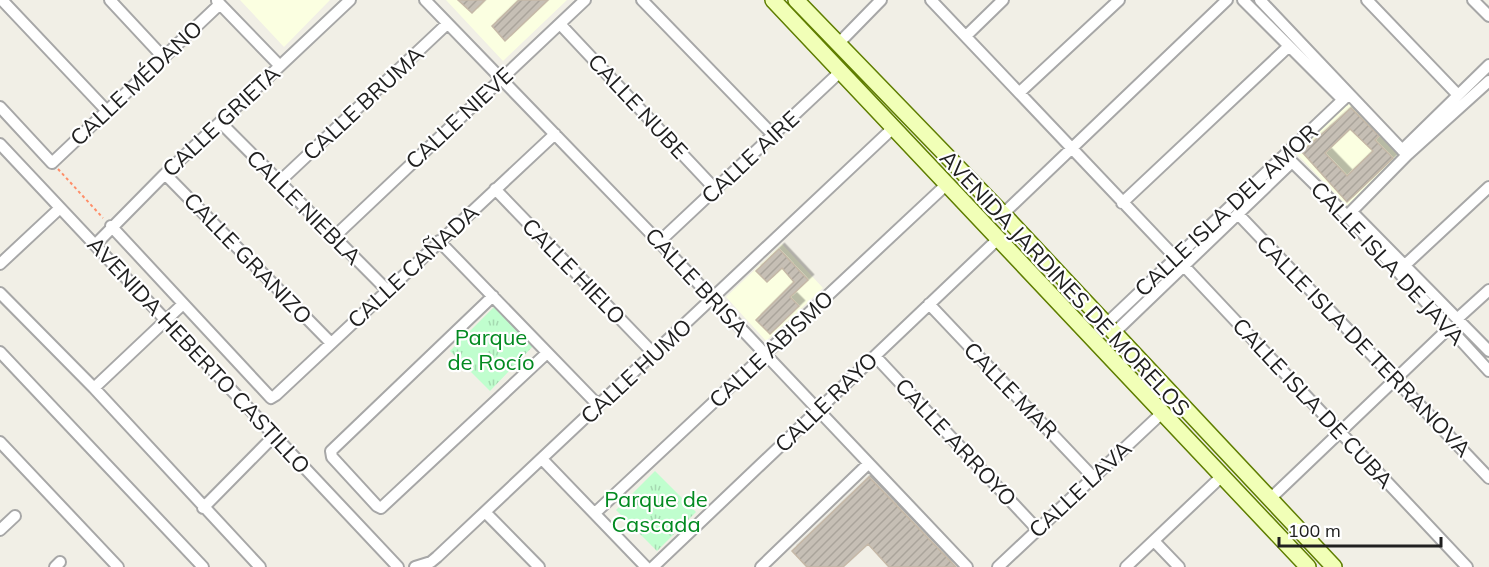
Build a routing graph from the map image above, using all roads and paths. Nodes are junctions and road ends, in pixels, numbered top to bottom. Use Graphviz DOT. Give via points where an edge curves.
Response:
graph roads {
  1 [pos="2,0"];
  2 [pos="110,0"];
  3 [pos="350,0"];
  4 [pos="425,0"];
  5 [pos="585,0"];
  6 [pos="642,0"];
  7 [pos="773,0"];
  8 [pos="796,0"];
  9 [pos="881,0"];
  10 [pos="931,0"];
  11 [pos="1003,0"];
  12 [pos="1119,0"];
  13 [pos="1227,0"];
  14 [pos="1243,0"];
  15 [pos="1260,0"];
  16 [pos="1367,0"];
  17 [pos="1473,0"];
  18 [pos="218,2"];
  19 [pos="1489,16"];
  20 [pos="447,24"];
  21 [pos="560,24"];
  22 [pos="966,36"];
  23 [pos="838,44"];
  24 [pos="1288,47"];
  25 [pos="164,58"];
  26 [pos="279,65"];
  27 [pos="841,72"];
  28 [pos="1488,73"];
  29 [pos="500,79"];
  30 [pos="881,89"];
  31 [pos="1020,92"];
  32 [pos="1458,95"];
  33 [pos="1345,98"];
  34 [pos="868,101"];
  35 [pos="0,107"];
  36 [pos="106,110"];
  37 [pos="221,123"];
  38 [pos="893,128"];
  39 [pos="555,134"];
  40 [pos="773,135"];
  41 [pos="0,144"];
  42 [pos="1071,147"];
  43 [pos="1405,153"];
  44 [pos="1289,159"];
  45 [pos="52,163"];
  46 [pos="165,174"];
  47 [pos="279,182"];
  48 [pos="947,184"];
  49 [pos="1489,187"];
  50 [pos="495,189"];
  51 [pos="715,189"];
  52 [pos="983,193"];
  53 [pos="1122,202"];
  54 [pos="969,207"];
  55 [pos="60,208"];
  56 [pos="1003,214"];
  57 [pos="1238,214"];
  58 [pos="1350,214"];
  59 [pos="111,226"];
  60 [pos="1202,232"];
  61 [pos="334,237"];
  62 [pos="999,238"];
  63 [pos="1211,240"];
  64 [pos="439,241"];
  65 [pos="659,242"];
  66 [pos="95,245"];
  67 [pos="1175,257"];
  68 [pos="0,264"];
  69 [pos="1406,265"];
  70 [pos="1184,266"];
  71 [pos="387,290"];
  72 [pos="1489,290"];
  73 [pos="493,296"];
  74 [pos="1,297"];
  75 [pos="713,299"];
  76 [pos="183,304"];
  77 [pos="929,304"];
  78 [pos="1457,319"];
  79 [pos="165,320"];
  80 [pos="1448,329"];
  81 [pos="1109,330"];
  82 [pos="331,343"];
  83 [pos="1487,349"];
  84 [pos="0,352"];
  85 [pos="547,353"];
  86 [pos="654,354"];
  87 [pos="765,355"];
  88 [pos="875,356"];
  89 [pos="1475,356"];
  90 [pos="1489,371"];
  91 [pos="1395,380"];
  92 [pos="94,388"];
  93 [pos="598,405"];
  94 [pos="818,410"];
  95 [pos="1163,412"];
  96 [pos="1340,432"];
  97 [pos="274,436"];
  98 [pos="0,442"];
  99 [pos="542,459"];
  100 [pos="868,464"];
  101 [pos="1092,476"];
  102 [pos="1222,476"];
  103 [pos="1489,478"];
  104 [pos="1270,499"];
  105 [pos="203,508"];
  106 [pos="485,512"];
  107 [pos="594,513"];
  108 [pos="15,516"];
  109 [pos="1287,517"];
  110 [pos="1037,529"];
  111 [pos="0,530"];
  112 [pos="1274,531"];
  113 [pos="1154,541"];
  114 [pos="433,565"];
  115 [pos="118,567"];
  116 [pos="203,567"];
  117 [pos="260,567"];
  118 [pos="398,567"];
  119 [pos="416,567"];
  120 [pos="539,567"];
  121 [pos="646,567"];
  122 [pos="653,567"];
  123 [pos="761,567"];
  124 [pos="966,567"];
  125 [pos="998,567"];
  126 [pos="1126,567"];
  127 [pos="1179,567"];
  128 [pos="1308,567"];
  129 [pos="1334,567"];
  130 [pos="1467,567"];
  1 -- 36 [label="street"];
  2 -- 25 [label="street"];
  3 -- 26 [label="street, CALLE GRIETA"];
  4 -- 20 [label="street, CALLE BRISA"];
  5 -- 21 [label="street, CALLE NIEVE"];
  6 -- 40 [label="street"];
  7 -- 27 [label="main road, AVENIDA JARDINES DE MORELOS"];
  8 -- 23 [label="main road, AVENIDA JARDINES DE MORELOS"];
  9 -- 23 [label="street"];
  10 -- 22 [label="street"];
  11 -- 22 [label="street"];
  12 -- 31 [label="street"];
  13 -- 42 [label="street"];
  14 -- 24 [label="street"];
  15 -- 33 [label="street"];
  16 -- 32 [label="street"];
  17 -- 19 [label="street"];
  18 -- 25 [label="street, CALLE MÉDANO"];
  18 -- 26 [label="street"];
  20 -- 29 [label="street, CALLE BRISA"];
  20 -- 47 [label="street, CALLE BRUMA"];
  21 -- 29 [label="street, CALLE NIEVE"];
  21 -- 51 [label="street, CALLE NUBE"];
  22 -- 31 [label="street"];
  23 -- 30 [label="main road, AVENIDA JARDINES DE MORELOS"];
  24 -- 33 [label="street"];
  24 -- 53 [label="street"];
  25 -- 36 [label="street, CALLE MÉDANO"];
  26 -- 37 [label="street, CALLE GRIETA"];
  27 -- 34 [label="main road, AVENIDA JARDINES DE MORELOS"];
  27 -- 40 [label="street, CALLE AIRE"];
  28 -- 32 [label="street"];
  28 -- 43 [label="street"];
  29 -- 39 [label="street, CALLE BRISA"];
  29 -- 61 [label="street, CALLE NIEVE"];
  30 -- 34 [label="main road"];
  30 -- 52 [label="main road, AVENIDA JARDINES DE MORELOS"];
  31 -- 42 [label="street"];
  32 -- 43 [label="street"];
  33 -- 43 [label="street"];
  33 -- 44 [label="street, CALLE ISLA DEL AMOR"];
  34 -- 38 [label="main road, AVENIDA JARDINES DE MORELOS"];
  35 -- 45 [label="street"];
  36 -- 45 [label="street, CALLE MÉDANO"];
  37 -- 46 [label="street, CALLE GRIETA"];
  37 -- 47 [label="street, CALLE NIEBLA"];
  38 -- 48 [label="main road, AVENIDA JARDINES DE MORELOS"];
  38 -- 75 [label="street, CALLE HUMO"];
  39 -- 50 [label="street, CALLE CAÑADA"];
  39 -- 65 [label="street, CALLE BRISA"];
  40 -- 51 [label="street, CALLE AIRE"];
  41 -- 55 [label="street, AVENIDA HEBERTO CASTILLO"];
  42 -- 53 [label="street"];
  42 -- 56 [label="street"];
  43 -- 58 [label="street"];
  44 -- 57 [label="street, CALLE ISLA DEL AMOR"];
  44 -- 58 [label="street, CALLE ISLA DE JAVA"];
  44 -- 60 [label="street, CALLE ISLA DEL AMOR" via="1278,159"];
  45 -- 59 [label="path"];
  46 -- 59 [label="street, CALLE GRIETA"];
  46 -- 82 [label="street, CALLE GRANIZO"];
  47 -- 61 [label="street, CALLE NIEBLA"];
  48 -- 54 [label="main road, AVENIDA JARDINES DE MORELOS"];
  48 -- 87 [label="street, CALLE ABISMO"];
  49 -- 69 [label="street"];
  50 -- 64 [label="street, CALLE CAÑADA"];
  50 -- 86 [label="street, CALLE HIELO"];
  51 -- 65 [label="street, CALLE AIRE"];
  52 -- 54 [label="main road"];
  52 -- 56 [label="main road, AVENIDA JARDINES DE MORELOS"];
  53 -- 67 [label="street"];
  54 -- 62 [label="main road, AVENIDA JARDINES DE MORELOS"];
  55 -- 66 [label="street, AVENIDA HEBERTO CASTILLO"];
  55 -- 68 [label="street"];
  56 -- 81 [label="main road, AVENIDA JARDINES DE MORELOS"];
  57 -- 63 [label="street, CALLE ISLA DEL AMOR"];
  57 -- 91 [label="street, CALLE ISLA DE TERRANOVA"];
  58 -- 69 [label="street, CALLE ISLA DE JAVA"];
  58 -- 80 [label="street, CALLE ISLA DE JAVA"];
  59 -- 66 [label="street, CALLE GRIETA"];
  59 -- 76 [label="street"];
  60 -- 63 [label="street"];
  60 -- 67 [label="street, CALLE ISLA DEL AMOR"];
  61 -- 71 [label="street, CALLE NIEBLA"];
  62 -- 77 [label="street, CALLE RAYO"];
  62 -- 95 [label="main road, AVENIDA JARDINES DE MORELOS"];
  63 -- 70 [label="street, CALLE ISLA DEL AMOR"];
  64 -- 71 [label="street, CALLE CAÑADA"];
  64 -- 73 [label="street"];
  65 -- 75 [label="street, CALLE BRISA"];
  66 -- 79 [label="street, AVENIDA HEBERTO CASTILLO"];
  67 -- 81 [label="street, CALLE ISLA DEL AMOR"];
  69 -- 78 [label="street, CALLE ISLA DE JAVA"];
  70 -- 81 [label="street, CALLE ISLA DEL AMOR"];
  70 -- 96 [label="street, CALLE ISLA DE CUBA"];
  71 -- 82 [label="street, CALLE CAÑADA"];
  72 -- 78 [label="street"];
  73 -- 85 [label="street"];
  73 -- 85 [label="street" via="330,451 377,506 381,508"];
  74 -- 92 [label="street"];
  75 -- 86 [label="street, CALLE HUMO"];
  75 -- 87 [label="street, CALLE BRISA"];
  76 -- 79 [label="street"];
  76 -- 82 [label="street, CALLE CAÑADA" via="271,398"];
  77 -- 88 [label="street, CALLE RAYO"];
  77 -- 101 [label="street, CALLE MAR"];
  78 -- 83 [label="street, CALLE ISLA DE JAVA"];
  79 -- 92 [label="street"];
  79 -- 97 [label="street, AVENIDA HEBERTO CASTILLO"];
  80 -- 89 [label="street, CALLE ISLA DE JAVA"];
  80 -- 91 [label="street"];
  81 -- 104 [label="main road, AVENIDA JARDINES DE MORELOS"];
  83 -- 89 [label="street"];
  84 -- 116 [label="street"];
  85 -- 93 [label="street"];
  86 -- 93 [label="street, CALLE HUMO"];
  87 -- 94 [label="street, CALLE BRISA"];
  87 -- 107 [label="street, CALLE ABISMO"];
  88 -- 94 [label="street, CALLE RAYO"];
  88 -- 110 [label="street, CALLE ARROYO"];
  89 -- 90 [label="street, CALLE ISLA DE JAVA"];
  91 -- 96 [label="street"];
  91 -- 103 [label="street, CALLE ISLA DE TERRANOVA"];
  92 -- 105 [label="street"];
  93 -- 99 [label="street, CALLE HUMO"];
  94 -- 100 [label="street, CALLE BRISA"];
  94 -- 122 [label="street, CALLE RAYO"];
  95 -- 101 [label="street, CALLE LAVA"];
  95 -- 102 [label="main road, AVENIDA JARDINES DE MORELOS"];
  96 -- 104 [label="street"];
  96 -- 130 [label="street, CALLE ISLA DE CUBA"];
  97 -- 105 [label="street"];
  97 -- 118 [label="street, AVENIDA HEBERTO CASTILLO"];
  98 -- 115 [label="street"];
  99 -- 106 [label="street, CALLE HUMO"];
  99 -- 107 [label="street"];
  100 -- 123 [label="street"];
  100 -- 124 [label="street, CALLE BRISA"];
  101 -- 110 [label="street, CALLE LAVA"];
  102 -- 112 [label="main road, AVENIDA JARDINES DE MORELOS"];
  102 -- 113 [label="street"];
  104 -- 109 [label="main road, AVENIDA JARDINES DE MORELOS"];
  105 -- 117 [label="street"];
  106 -- 114 [label="street, CALLE HUMO"];
  106 -- 120 [label="street"];
  107 -- 121 [label="street"];
  108 -- 111 [label="street"];
  109 -- 112 [label="main road"];
  109 -- 129 [label="main road, AVENIDA JARDINES DE MORELOS"];
  110 -- 125 [label="street, CALLE LAVA"];
  112 -- 128 [label="main road, AVENIDA JARDINES DE MORELOS"];
  113 -- 126 [label="street"];
  113 -- 127 [label="street"];
  114 -- 119 [label="street"];
}
